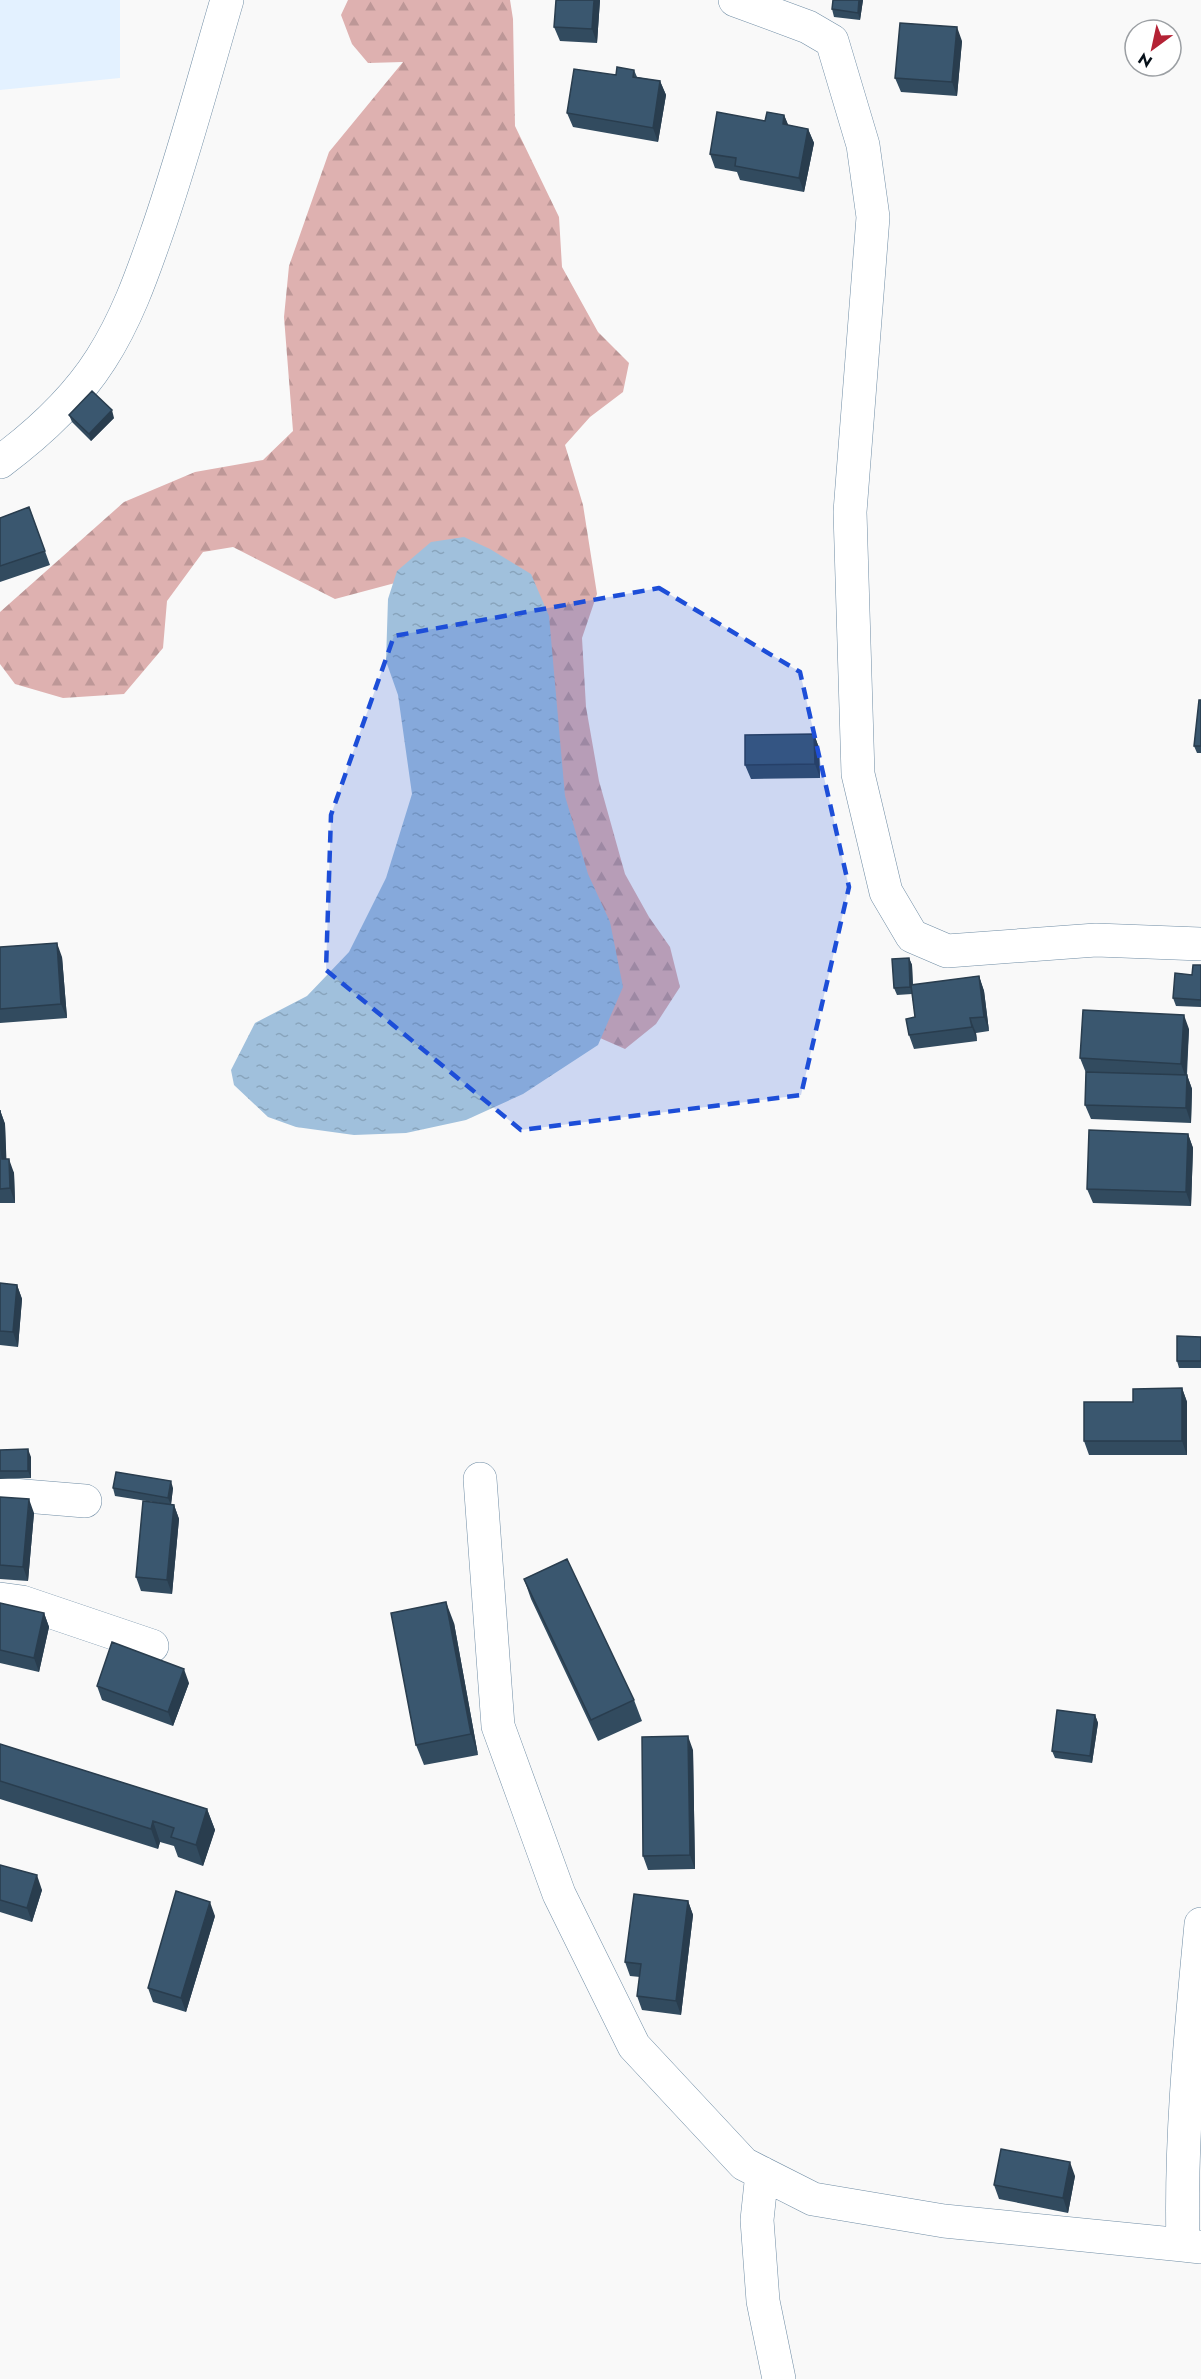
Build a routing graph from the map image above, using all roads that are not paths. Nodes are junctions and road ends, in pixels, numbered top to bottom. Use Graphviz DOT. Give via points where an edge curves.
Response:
graph roads {
  1 [pos="227,0"];
  2 [pos="735,0"];
  3 [pos="0,462"];
  4 [pos="1201,944"];
  5 [pos="480,1479"];
  6 [pos="0,1494"];
  7 [pos="85,1501"];
  8 [pos="0,1599"];
  9 [pos="152,1646"];
  10 [pos="1201,1924"];
  11 [pos="762,2173"];
  12 [pos="1192,2246"];
  13 [pos="779,2379"];
  1 -- 3 [label="street" via="170,194 132,303 100,360 59,412"];
  2 -- 4 [label="street" via="808,27 832,41 863,145 873,217 850,512 857,750 858,774 886,892 912,936 947,951 1096,940"];
  5 -- 11 [label="street" via="498,1726 559,1894 633,2046 744,2164"];
  6 -- 7 [label="street"];
  8 -- 9 [label="street" via="22,1602"];
  10 -- 12 [label="street" via="1186,2087 1182,2205"];
  11 -- 12 [label="street" via="813,2199 944,2221"];
  11 -- 13 [label="street" via="757,2220 763,2301"];
}
